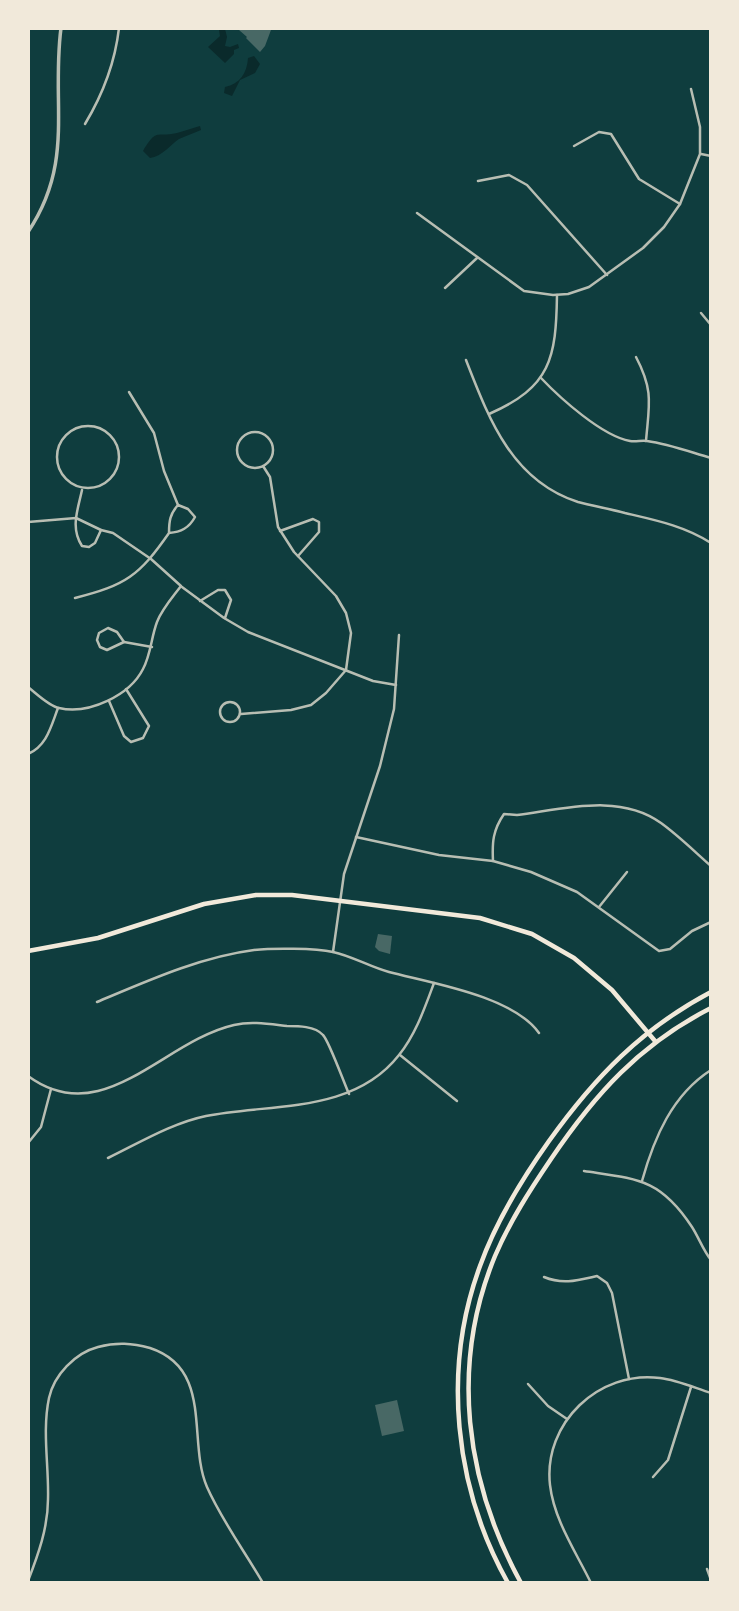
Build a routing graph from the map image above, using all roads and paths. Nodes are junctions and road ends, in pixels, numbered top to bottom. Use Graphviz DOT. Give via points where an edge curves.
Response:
graph roads {
  1 [pos="61,28"];
  2 [pos="119,28"];
  3 [pos="691,89"];
  4 [pos="85,124"];
  5 [pos="574,146"];
  6 [pos="700,154"];
  7 [pos="711,156"];
  8 [pos="478,181"];
  9 [pos="680,204"];
  10 [pos="417,214"];
  11 [pos="28,230"];
  12 [pos="477,258"];
  13 [pos="607,275"];
  14 [pos="444,288"];
  15 [pos="557,295"];
  16 [pos="701,313"];
  17 [pos="711,325"];
  18 [pos="636,357"];
  19 [pos="466,360"];
  20 [pos="541,378"];
  21 [pos="129,392"];
  22 [pos="489,414"];
  23 [pos="646,441"];
  24 [pos="711,457"];
  25 [pos="263,466"];
  26 [pos="83,488"];
  27 [pos="178,505"];
  28 [pos="76,518"];
  29 [pos="28,522"];
  30 [pos="101,530"];
  31 [pos="280,531"];
  32 [pos="169,533"];
  33 [pos="711,542"];
  34 [pos="298,556"];
  35 [pos="151,559"];
  36 [pos="181,586"];
  37 [pos="75,598"];
  38 [pos="200,601"];
  39 [pos="224,618"];
  40 [pos="399,635"];
  41 [pos="124,642"];
  42 [pos="152,646"];
  43 [pos="346,670"];
  44 [pos="396,685"];
  45 [pos="28,687"];
  46 [pos="125,689"];
  47 [pos="109,701"];
  48 [pos="58,708"];
  49 [pos="241,713"];
  50 [pos="28,754"];
  51 [pos="356,836"];
  52 [pos="493,861"];
  53 [pos="711,866"];
  54 [pos="626,873"];
  55 [pos="341,900"];
  56 [pos="599,907"];
  57 [pos="711,922"];
  58 [pos="28,951"];
  59 [pos="333,952"];
  60 [pos="434,983"];
  61 [pos="711,992"];
  62 [pos="97,1003"];
  63 [pos="711,1008"];
  64 [pos="647,1032"];
  65 [pos="538,1033"];
  66 [pos="654,1041"];
  67 [pos="400,1055"];
  68 [pos="711,1070"];
  69 [pos="28,1076"];
  70 [pos="51,1089"];
  71 [pos="349,1094"];
  72 [pos="457,1101"];
  73 [pos="28,1143"];
  74 [pos="108,1158"];
  75 [pos="584,1171"];
  76 [pos="642,1181"];
  77 [pos="711,1260"];
  78 [pos="544,1278"];
  79 [pos="629,1379"];
  80 [pos="528,1384"];
  81 [pos="691,1387"];
  82 [pos="711,1393"];
  83 [pos="567,1419"];
  84 [pos="653,1477"];
  85 [pos="707,1569"];
  86 [pos="711,1580"];
  87 [pos="28,1581"];
  88 [pos="263,1583"];
  89 [pos="508,1583"];
  90 [pos="521,1583"];
  91 [pos="591,1583"];
  1 -- 11 [label="street" via="56,170"];
  2 -- 4 [label="street" via="116,54"];
  3 -- 6 [label="street" via="700,127"];
  5 -- 9 [label="street" via="599,132 611,134 639,179"];
  6 -- 7 [label="street"];
  6 -- 9 [label="street"];
  8 -- 13 [label="street" via="509,176 527,185"];
  9 -- 13 [label="street" via="664,228"];
  10 -- 12 [label="street"];
  12 -- 14 [label="street"];
  12 -- 15 [label="street" via="524,291"];
  13 -- 15 [label="street" via="589,287"];
  15 -- 20 [label="street" via="553,354"];
  16 -- 17 [label="street"];
  18 -- 23 [label="street" via="650,394"];
  19 -- 22 [label="street"];
  20 -- 22 [label="street" via="511,405"];
  20 -- 23 [label="street" via="599,426 629,441"];
  21 -- 27 [label="street" via="154,433"];
  22 -- 33 [label="street" via="506,448 523,468 559,493 684,528"];
  23 -- 24 [label="street"];
  25 -- 25 [label="street" via="271,457 269,439 258,433 247,435 239,443 239,459 247,466"];
  25 -- 31 [label="street" via="270,477"];
  26 -- 26 [label="street" via="111,479 119,460 114,440 88,426 69,432 56,459 64,478"];
  26 -- 28 [label="street"];
  27 -- 32 [label="street" via="169,520"];
  27 -- 32 [label="street" via="195,517 184,529"];
  28 -- 29 [label="street"];
  28 -- 30 [label="street"];
  28 -- 30 [label="street" via="74,528 82,546 95,543"];
  30 -- 35 [label="street"];
  31 -- 34 [label="street"];
  31 -- 34 [label="street" via="302,521 319,522 319,532"];
  32 -- 35 [label="street"];
  34 -- 43 [label="street" via="346,613 351,634"];
  35 -- 36 [label="street"];
  35 -- 37 [label="street" via="108,590"];
  36 -- 38 [label="street"];
  36 -- 42 [label="street" via="156,623"];
  38 -- 39 [label="street"];
  38 -- 39 [label="street" via="225,590 231,600"];
  39 -- 43 [label="street"];
  40 -- 44 [label="street"];
  41 -- 41 [label="street" via="111,628 97,636 100,647 107,650"];
  41 -- 42 [label="street"];
  42 -- 46 [label="street" via="142,671"];
  43 -- 44 [label="street"];
  43 -- 49 [label="street" via="311,705"];
  44 -- 51 [label="street" via="387,737"];
  45 -- 48 [label="street"];
  46 -- 47 [label="street"];
  46 -- 47 [label="street" via="149,726 143,738 131,741 124,736"];
  47 -- 48 [label="street" via="79,709"];
  48 -- 50 [label="street" via="45,742"];
  49 -- 49 [label="street" via="231,701 220,708 228,722"];
  51 -- 52 [label="street" via="439,855"];
  51 -- 55 [label="street"];
  52 -- 53 [label="street" via="495,827 504,814 608,805 635,810 660,822"];
  52 -- 56 [label="street" via="552,881"];
  54 -- 56 [label="street"];
  55 -- 58 [label="main road" via="292,895 233,898 98,938"];
  55 -- 59 [label="street"];
  55 -- 64 [label="main road" via="480,918 531,934 574,958 612,990"];
  56 -- 57 [label="street" via="659,951"];
  59 -- 60 [label="street"];
  59 -- 62 [label="street" via="256,950 225,955"];
  60 -- 65 [label="street" via="512,1010 532,1023"];
  60 -- 67 [label="street"];
  61 -- 64 [label="main road"];
  63 -- 66 [label="main road"];
  64 -- 66 [label="main road"];
  64 -- 89 [label="main road" via="598,1077 542,1152 507,1207 470,1300 459,1362 460,1435 480,1521"];
  66 -- 90 [label="main road" via="590,1104 533,1186 510,1223 479,1307 469,1392 475,1461 491,1520"];
  67 -- 71 [label="street"];
  67 -- 72 [label="street"];
  68 -- 76 [label="street" via="673,1105"];
  69 -- 70 [label="street"];
  70 -- 71 [label="street" via="83,1093 115,1087 196,1040 251,1023 313,1029 323,1035"];
  70 -- 73 [label="street" via="41,1127"];
  71 -- 74 [label="street" via="205,1116"];
  75 -- 76 [label="street"];
  76 -- 77 [label="street" via="665,1193 678,1207"];
  78 -- 79 [label="street" via="568,1282 597,1276 607,1283"];
  79 -- 81 [label="street" via="662,1378"];
  79 -- 83 [label="street" via="597,1390"];
  80 -- 83 [label="street"];
  81 -- 82 [label="street"];
  81 -- 84 [label="street" via="668,1460"];
  83 -- 91 [label="street" via="552,1448 550,1486 559,1519"];
  85 -- 86 [label="street"];
  87 -- 88 [label="street" via="43,1539 48,1502 50,1396 73,1359 115,1342 158,1351 177,1363 191,1389 207,1487"];
}
